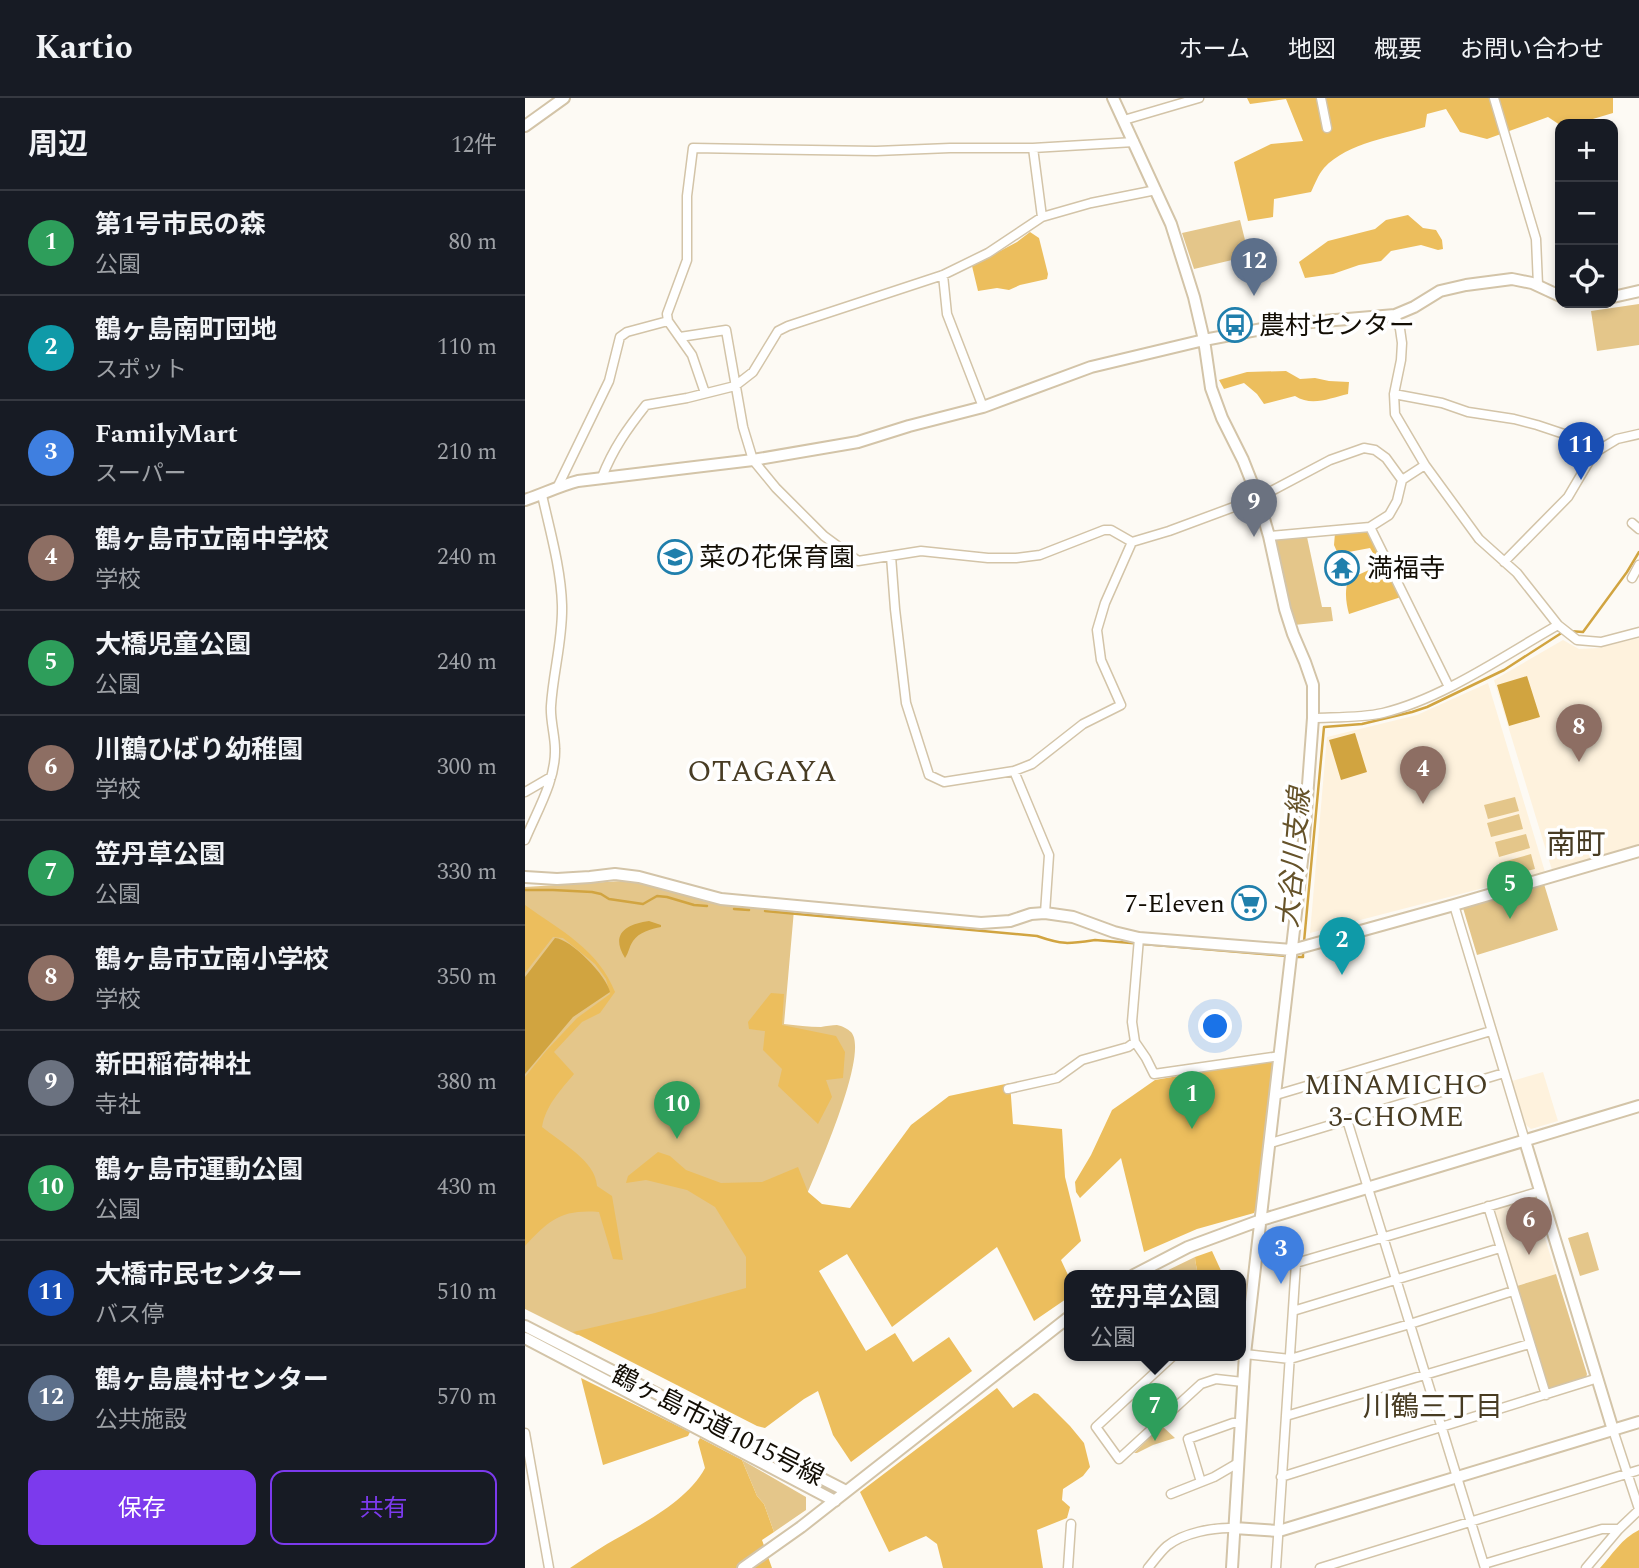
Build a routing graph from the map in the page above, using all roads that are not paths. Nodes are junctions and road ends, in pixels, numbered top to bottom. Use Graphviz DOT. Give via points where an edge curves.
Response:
graph roads {
  1 [pos="564,98"];
  2 [pos="1113,98"];
  3 [pos="1199,98"];
  4 [pos="1321,98"];
  5 [pos="1494,98"];
  6 [pos="1124,120"];
  7 [pos="525,126"];
  8 [pos="1327,128"];
  9 [pos="1134,142"];
  10 [pos="1033,148"];
  11 [pos="1156,190"];
  12 [pos="1042,217"];
  13 [pos="943,275"];
  14 [pos="1538,285"];
  15 [pos="1639,290"];
  16 [pos="1555,294"];
  17 [pos="1618,296"];
  18 [pos="1395,315"];
  19 [pos="668,321"];
  20 [pos="680,337"];
  21 [pos="1204,340"];
  22 [pos="735,386"];
  23 [pos="705,393"];
  24 [pos="1394,394"];
  25 [pos="983,407"];
  26 [pos="1639,434"];
  27 [pos="1594,453"];
  28 [pos="753,460"];
  29 [pos="1425,465"];
  30 [pos="602,477"];
  31 [pos="1402,480"];
  32 [pos="558,486"];
  33 [pos="543,495"];
  34 [pos="1258,498"];
  35 [pos="525,500"];
  36 [pos="1632,523"];
  37 [pos="1370,527"];
  38 [pos="1639,529"];
  39 [pos="1269,536"];
  40 [pos="1132,542"];
  41 [pos="891,555"];
  42 [pos="1504,562"];
  43 [pos="1639,565"];
  44 [pos="1639,576"];
  45 [pos="1558,625"];
  46 [pos="1639,632"];
  47 [pos="1449,687"];
  48 [pos="1313,718"];
  49 [pos="1014,771"];
  50 [pos="551,777"];
  51 [pos="525,792"];
  52 [pos="525,839"];
  53 [pos="1639,851"];
  54 [pos="525,877"];
  55 [pos="1454,905"];
  56 [pos="1045,913"];
  57 [pos="1139,939"];
  58 [pos="1300,948"];
  59 [pos="1491,1031"];
  60 [pos="1135,1042"];
  61 [pos="1280,1056"];
  62 [pos="1504,1073"];
  63 [pos="1008,1089"];
  64 [pos="1276,1095"];
  65 [pos="1639,1106"];
  66 [pos="1347,1120"];
  67 [pos="1525,1141"];
  68 [pos="1271,1143"];
  69 [pos="1369,1187"];
  70 [pos="1541,1191"];
  71 [pos="1489,1206"];
  72 [pos="1261,1220"];
  73 [pos="1384,1238"];
  74 [pos="1500,1248"];
  75 [pos="1144,1270"];
  76 [pos="1397,1280"];
  77 [pos="1513,1291"];
  78 [pos="1293,1311"];
  79 [pos="1064,1321"];
  80 [pos="1410,1324"];
  81 [pos="525,1325"];
  82 [pos="1246,1331"];
  83 [pos="525,1338"];
  84 [pos="1529,1344"];
  85 [pos="1246,1353"];
  86 [pos="1290,1359"];
  87 [pos="1168,1361"];
  88 [pos="1243,1361"];
  89 [pos="1426,1376"];
  90 [pos="1598,1378"];
  91 [pos="1243,1382"];
  92 [pos="1546,1395"];
  93 [pos="1286,1416"];
  94 [pos="1639,1422"];
  95 [pos="1240,1423"];
  96 [pos="1443,1427"];
  97 [pos="1613,1430"];
  98 [pos="525,1433"];
  99 [pos="1238,1463"];
  100 [pos="1639,1470"];
  101 [pos="1626,1474"];
  102 [pos="1281,1477"];
  103 [pos="1457,1478"];
  104 [pos="1201,1482"];
  105 [pos="846,1491"];
  106 [pos="1171,1494"];
  107 [pos="835,1501"];
  108 [pos="1639,1509"];
  109 [pos="1470,1522"];
  110 [pos="1071,1524"];
  111 [pos="1234,1528"];
  112 [pos="1619,1529"];
  113 [pos="1279,1531"];
  114 [pos="1485,1566"];
  115 [pos="549,1568"];
  116 [pos="743,1568"];
  117 [pos="1068,1568"];
  118 [pos="1148,1568"];
  119 [pos="1232,1568"];
  120 [pos="1276,1568"];
  121 [pos="1320,1568"];
  122 [pos="1586,1568"];
  1 -- 7 [label="street"];
  2 -- 6 [label="street"];
  3 -- 6 [label="street"];
  4 -- 8 [label="street"];
  5 -- 14 [label="street" via="1536,239"];
  6 -- 9 [label="street"];
  9 -- 10 [label="street"];
  9 -- 11 [label="street"];
  10 -- 12 [label="street"];
  10 -- 19 [label="street" via="693,148 687,260"];
  11 -- 12 [label="street"];
  11 -- 21 [label="street" via="1184,264"];
  12 -- 13 [label="street" via="988,253"];
  13 -- 22 [label="street" via="778,331 753,372"];
  13 -- 25 [label="street" via="947,314"];
  14 -- 16 [label="street"];
  14 -- 18 [label="street" via="1512,279 1466,285 1440,291"];
  15 -- 17 [label="street"];
  18 -- 21 [label="street" via="1288,324"];
  18 -- 24 [label="street" via="1402,343"];
  19 -- 20 [label="street"];
  19 -- 32 [label="street" via="620,337 609,381"];
  20 -- 22 [label="street" via="726,330"];
  20 -- 23 [label="street" via="692,355"];
  21 -- 25 [label="street" via="1091,367"];
  21 -- 34 [label="street" via="1211,388"];
  22 -- 23 [label="street"];
  22 -- 28 [label="street"];
  23 -- 30 [label="street" via="646,405 611,454"];
  24 -- 27 [label="street" via="1537,425 1564,434"];
  24 -- 29 [label="street" via="1395,414"];
  25 -- 28 [label="street" via="858,442"];
  26 -- 27 [label="street" via="1617,439"];
  27 -- 42 [label="street" via="1567,497"];
  28 -- 30 [label="street"];
  28 -- 41 [label="street" via="824,536 858,561"];
  29 -- 31 [label="street"];
  29 -- 42 [label="street" via="1479,539"];
  30 -- 32 [label="street"];
  31 -- 34 [label="street" via="1386,458 1364,447"];
  31 -- 37 [label="street" via="1389,515"];
  32 -- 33 [label="street"];
  33 -- 35 [label="street"];
  33 -- 50 [label="street" via="562,606 550,711 555,750"];
  34 -- 39 [label="street"];
  34 -- 40 [label="street"];
  36 -- 38 [label="street"];
  37 -- 39 [label="street"];
  37 -- 47 [label="street"];
  39 -- 48 [label="street" via="1285,609 1313,685"];
  40 -- 41 [label="street" via="1104,530 1040,555 1016,558 921,551"];
  40 -- 49 [label="street" via="1097,630 1101,660 1121,705 1083,724 1032,764"];
  41 -- 49 [label="street" via="906,703 929,775 944,782"];
  42 -- 45 [label="street"];
  43 -- 44 [label="street" via="1632,578"];
  45 -- 46 [label="street" via="1577,640 1601,642"];
  45 -- 47 [label="street"];
  47 -- 48 [label="street" via="1385,712"];
  48 -- 58 [label="street"];
  49 -- 56 [label="street" via="1049,855"];
  50 -- 51 [label="street"];
  50 -- 52 [label="street"];
  53 -- 55 [label="street"];
  54 -- 56 [label="street" via="615,874 721,899 981,923"];
  55 -- 58 [label="street"];
  55 -- 59 [label="street"];
  56 -- 57 [label="street" via="1073,916"];
  57 -- 58 [label="street"];
  57 -- 60 [label="street" via="1132,1022"];
  58 -- 61 [label="street"];
  59 -- 62 [label="street"];
  59 -- 64 [label="street"];
  60 -- 61 [label="street" via="1154,1074"];
  60 -- 63 [label="street" via="1082,1060 1057,1078"];
  61 -- 64 [label="street"];
  62 -- 66 [label="street"];
  62 -- 67 [label="street"];
  64 -- 68 [label="street"];
  65 -- 67 [label="street"];
  66 -- 68 [label="street"];
  66 -- 69 [label="street"];
  67 -- 69 [label="street"];
  67 -- 70 [label="street"];
  68 -- 72 [label="street"];
  69 -- 72 [label="street"];
  69 -- 73 [label="street"];
  70 -- 71 [label="street"];
  70 -- 90 [label="street"];
  71 -- 73 [label="street"];
  71 -- 74 [label="street"];
  72 -- 75 [label="street" via="1188,1247"];
  72 -- 82 [label="street"];
  73 -- 76 [label="street"];
  73 -- 78 [label="street" via="1296,1263"];
  74 -- 76 [label="street"];
  74 -- 77 [label="street"];
  76 -- 78 [label="street"];
  76 -- 80 [label="street"];
  77 -- 80 [label="street"];
  77 -- 84 [label="street"];
  78 -- 86 [label="street"];
  79 -- 105 [label="street, 鶴ヶ島市道1015号線"];
  80 -- 86 [label="street"];
  80 -- 89 [label="street"];
  81 -- 105 [label="street, 鶴ヶ島市道1015号線"];
  83 -- 107 [label="street, 鶴ヶ島市道1015号線"];
  84 -- 89 [label="street"];
  84 -- 92 [label="street"];
  85 -- 86 [label="street"];
  86 -- 93 [label="street"];
  87 -- 91 [label="street" via="1096,1427 1119,1459 1201,1384 1216,1379"];
  88 -- 91 [label="street"];
  89 -- 93 [label="street"];
  89 -- 96 [label="street"];
  90 -- 92 [label="street"];
  90 -- 97 [label="street"];
  91 -- 95 [label="street"];
  92 -- 96 [label="street"];
  93 -- 102 [label="street"];
  94 -- 97 [label="street"];
  95 -- 99 [label="street"];
  95 -- 104 [label="street" via="1188,1438"];
  96 -- 102 [label="street"];
  96 -- 103 [label="street"];
  97 -- 101 [label="street"];
  97 -- 103 [label="street"];
  98 -- 115 [label="street"];
  99 -- 104 [label="street"];
  99 -- 111 [label="street"];
  100 -- 101 [label="street"];
  101 -- 108 [label="street"];
  101 -- 109 [label="street"];
  102 -- 113 [label="street"];
  103 -- 109 [label="street"];
  103 -- 113 [label="street"];
  104 -- 106 [label="street"];
  105 -- 107 [label="street"];
  107 -- 116 [label="street"];
  108 -- 112 [label="street"];
  109 -- 114 [label="street"];
  109 -- 121 [label="street"];
  110 -- 117 [label="street"];
  111 -- 113 [label="street"];
  111 -- 118 [label="street" via="1207,1530 1174,1541"];
  111 -- 119 [label="street"];
  112 -- 114 [label="street" via="1602,1529"];
  112 -- 122 [label="street"];
  113 -- 120 [label="street"];
}
